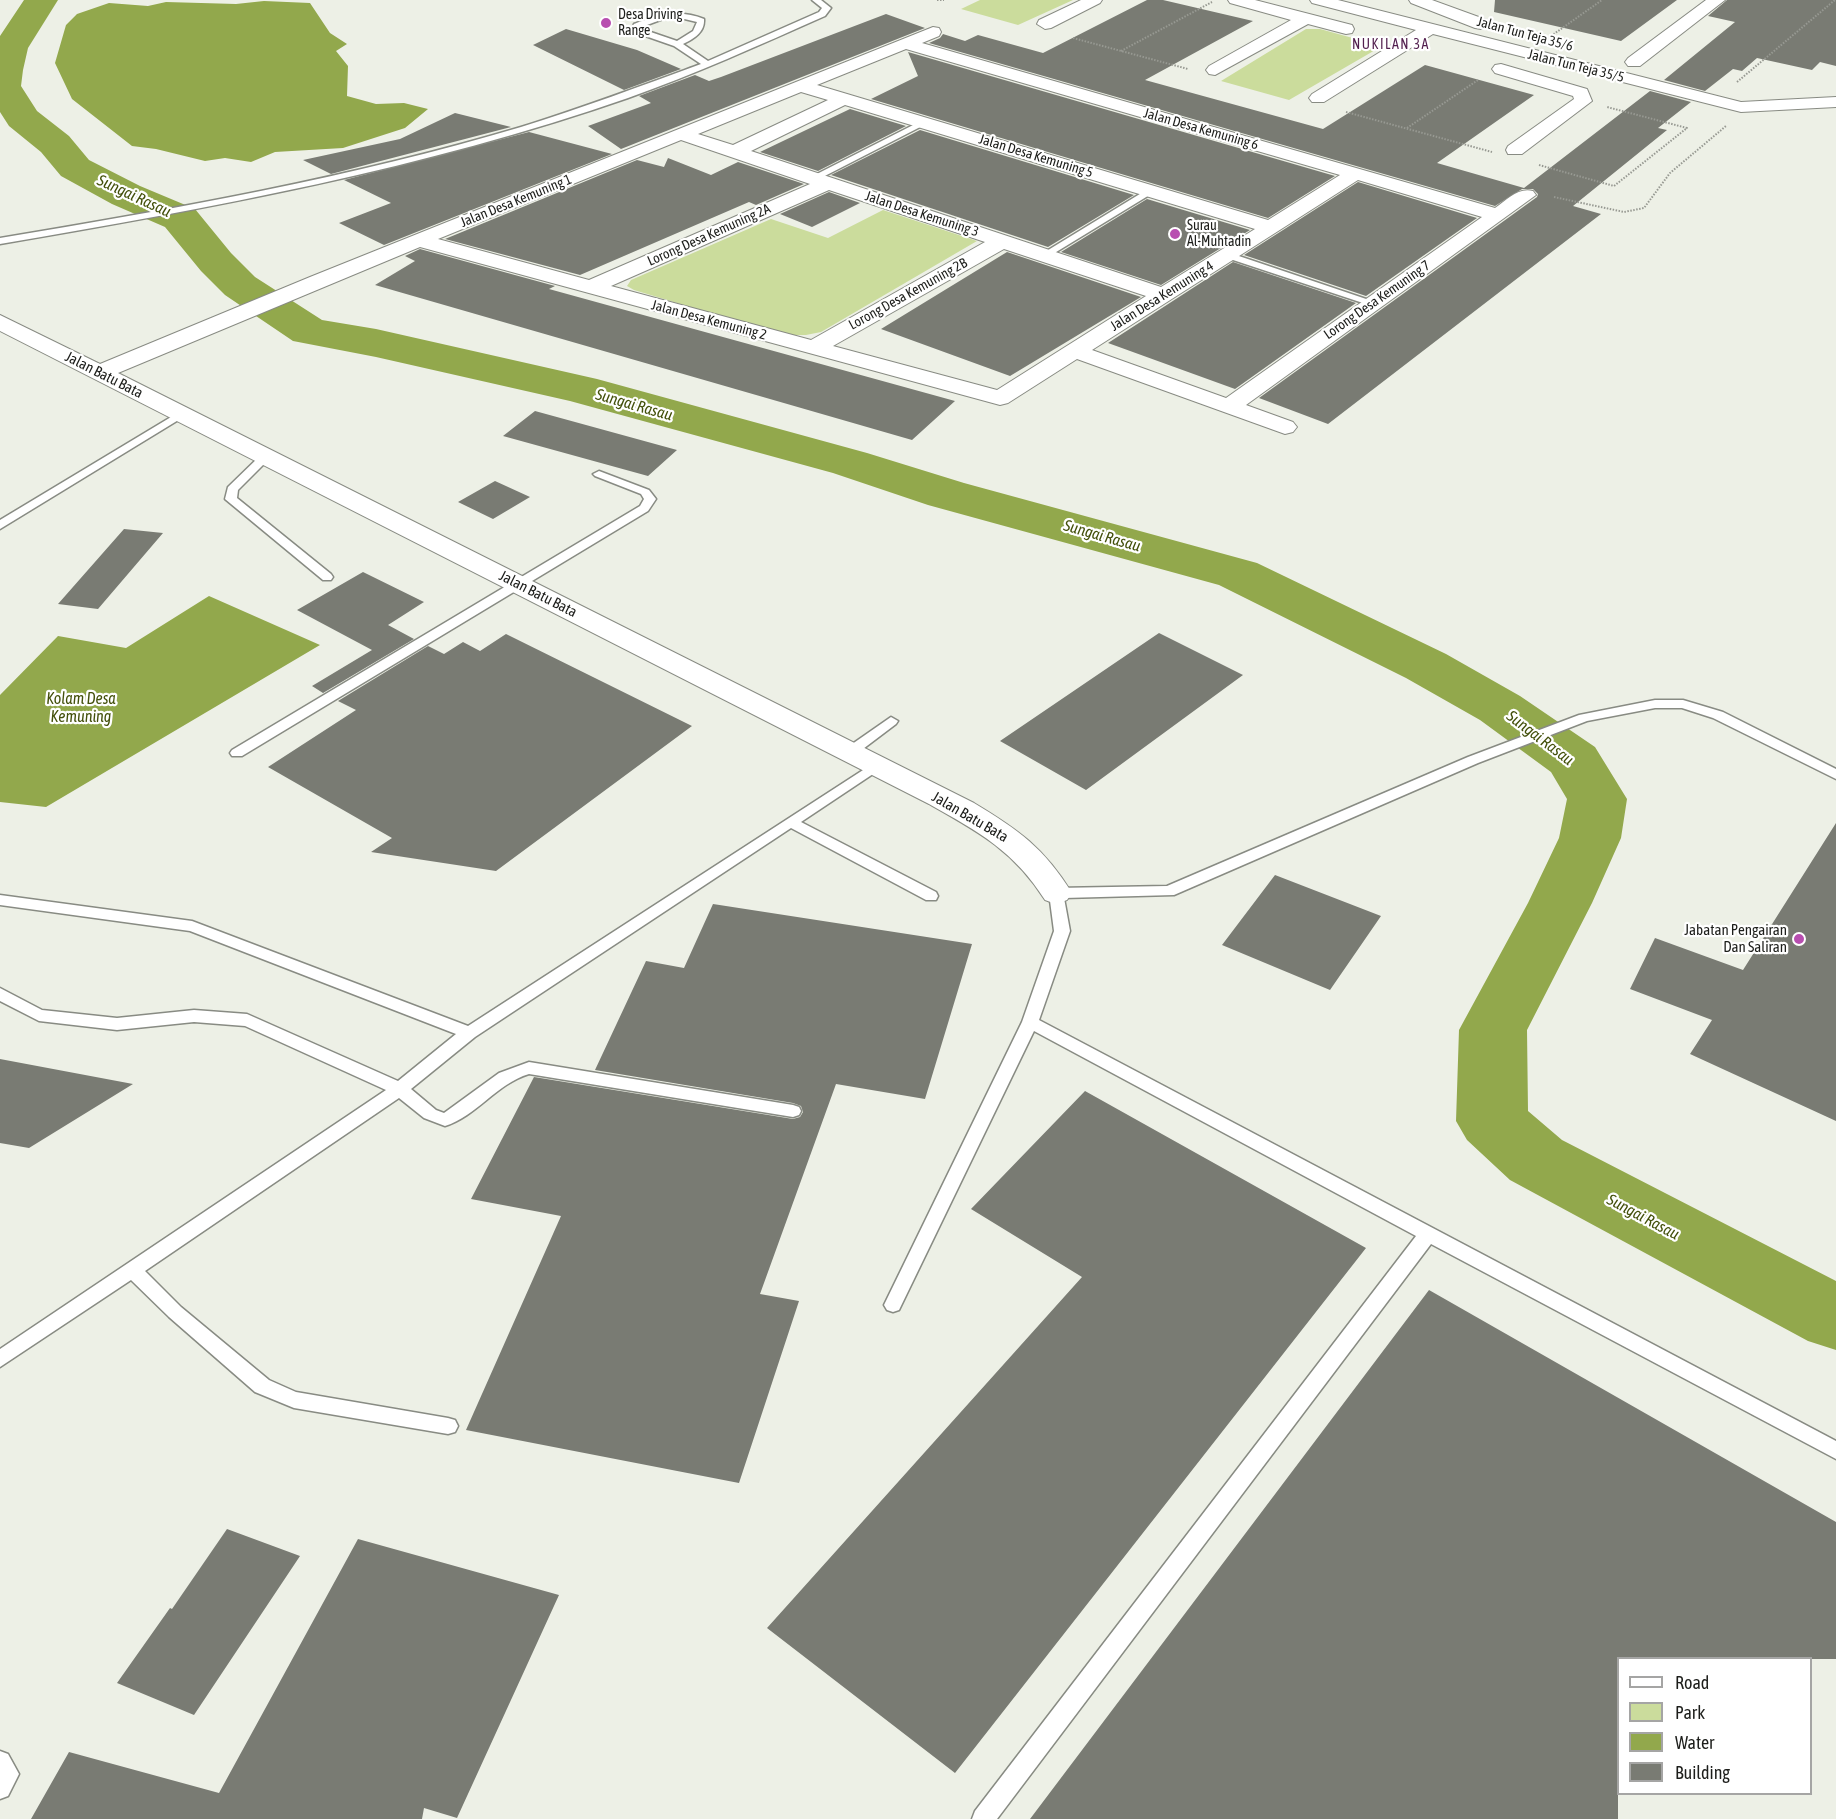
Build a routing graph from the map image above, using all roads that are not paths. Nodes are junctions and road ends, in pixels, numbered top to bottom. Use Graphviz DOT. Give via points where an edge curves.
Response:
graph roads {
  1 [pos="816,0"];
  2 [pos="1094,0"];
  3 [pos="1236,0"];
  4 [pos="1318,0"];
  5 [pos="1417,0"];
  6 [pos="1716,0"];
  7 [pos="1306,18"];
  8 [pos="1045,24"];
  9 [pos="1429,28"];
  10 [pos="933,32"];
  11 [pos="1360,33"];
  12 [pos="1382,38"];
  13 [pos="905,43"];
  14 [pos="677,44"];
  15 [pos="1404,44"];
  16 [pos="1427,50"];
  17 [pos="1634,62"];
  18 [pos="707,64"];
  19 [pos="1490,66"];
  20 [pos="1215,70"];
  21 [pos="1667,71"];
  22 [pos="800,86"];
  23 [pos="1318,98"];
  24 [pos="844,99"];
  25 [pos="1836,102"];
  26 [pos="924,123"];
  27 [pos="681,134"];
  28 [pos="1515,150"];
  29 [pos="734,152"];
  30 [pos="1355,174"];
  31 [pos="821,181"];
  32 [pos="1151,191"];
  33 [pos="1526,195"];
  34 [pos="1498,215"];
  35 [pos="1271,227"];
  36 [pos="418,240"];
  37 [pos="0,241"];
  38 [pos="1003,241"];
  39 [pos="1045,255"];
  40 [pos="1227,255"];
  41 [pos="590,287"];
  42 [pos="1163,295"];
  43 [pos="1373,303"];
  44 [pos="0,322"];
  45 [pos="813,348"];
  46 [pos="1075,351"];
  47 [pos="100,372"];
  48 [pos="1000,398"];
  49 [pos="1228,406"];
  50 [pos="181,414"];
  51 [pos="1285,427"];
  52 [pos="266,456"];
  53 [pos="599,474"];
  54 [pos="0,525"];
  55 [pos="327,577"];
  56 [pos="517,583"];
  57 [pos="891,721"];
  58 [pos="850,752"];
  59 [pos="237,753"];
  60 [pos="877,765"];
  61 [pos="1836,775"];
  62 [pos="792,823"];
  63 [pos="1056,893"];
  64 [pos="931,896"];
  65 [pos="0,900"];
  66 [pos="0,994"];
  67 [pos="1030,1022"];
  68 [pos="469,1033"];
  69 [pos="400,1089"];
  70 [pos="793,1111"];
  71 [pos="1428,1234"];
  72 [pos="132,1269"];
  73 [pos="893,1305"];
  74 [pos="3,1352"];
  75 [pos="448,1426"];
  76 [pos="1836,1451"];
  77 [pos="0,1762"];
  78 [pos="0,1788"];
  79 [pos="983,1819"];
  1 -- 18 [label="lane" via="827,8 822,14"];
  2 -- 8 [label="street"];
  3 -- 7 [label="street"];
  4 -- 9 [label="street, Jalan Tun Teja 35/5"];
  5 -- 17 [label="street, Jalan Tun Teja 35/6" via="1461,9 1486,26"];
  6 -- 17 [label="street"];
  7 -- 11 [label="street"];
  7 -- 20 [label="street"];
  9 -- 15 [label="street"];
  9 -- 25 [label="street, Jalan Tun Teja 35/5" via="1741,107"];
  10 -- 13 [label="street, Jalan Desa Kemuning 1"];
  12 -- 15 [label="street"];
  13 -- 22 [label="street, Jalan Desa Kemuning 1"];
  13 -- 30 [label="street, Jalan Desa Kemuning 6"];
  14 -- 14 [label="lane" via="700,30 701,21 669,14 634,29"];
  14 -- 18 [label="lane"];
  15 -- 16 [label="street"];
  15 -- 23 [label="street"];
  17 -- 21 [label="street, Jalan Tun Teja 35/6"];
  18 -- 37 [label="lane" via="649,89 484,140 356,172 131,219"];
  19 -- 28 [label="street" via="1581,93 1583,101"];
  22 -- 24 [label="street, Jalan Desa Kemuning 5"];
  22 -- 27 [label="street, Jalan Desa Kemuning 1"];
  24 -- 26 [label="street, Jalan Desa Kemuning 5"];
  24 -- 29 [label="street"];
  26 -- 31 [label="lane"];
  26 -- 32 [label="street, Jalan Desa Kemuning 5"];
  27 -- 29 [label="street, Jalan Desa Kemuning 3"];
  27 -- 36 [label="street, Jalan Desa Kemuning 1"];
  29 -- 31 [label="street, Jalan Desa Kemuning 3"];
  30 -- 34 [label="street, Jalan Desa Kemuning 6"];
  30 -- 35 [label="street, Jalan Desa Kemuning 4"];
  31 -- 38 [label="street, Jalan Desa Kemuning 3"];
  31 -- 41 [label="street, Lorong Desa Kemuning 2A"];
  32 -- 35 [label="street, Jalan Desa Kemuning 5"];
  32 -- 39 [label="lane"];
  33 -- 34 [label="street, Lorong Desa Kemuning 7"];
  34 -- 43 [label="street, Lorong Desa Kemuning 7"];
  35 -- 40 [label="street, Jalan Desa Kemuning 4"];
  36 -- 41 [label="street, Jalan Desa Kemuning 2"];
  36 -- 47 [label="street, Jalan Desa Kemuning 1"];
  38 -- 39 [label="street, Jalan Desa Kemuning 3"];
  38 -- 45 [label="street, Lorong Desa Kemuning 2B"];
  39 -- 42 [label="street, Jalan Desa Kemuning 3"];
  40 -- 42 [label="street, Jalan Desa Kemuning 4"];
  40 -- 43 [label="lane"];
  41 -- 45 [label="street, Jalan Desa Kemuning 2"];
  42 -- 46 [label="street, Jalan Desa Kemuning 4"];
  43 -- 49 [label="street, Lorong Desa Kemuning 7"];
  44 -- 47 [label="street, Jalan Batu Bata"];
  45 -- 48 [label="street, Jalan Desa Kemuning 2"];
  46 -- 48 [label="street, Jalan Desa Kemuning 4"];
  46 -- 49 [label="street"];
  47 -- 50 [label="street, Jalan Batu Bata"];
  49 -- 51 [label="street"];
  50 -- 52 [label="street, Jalan Batu Bata"];
  50 -- 54 [label="lane"];
  52 -- 55 [label="lane" via="232,489 231,499"];
  52 -- 56 [label="street, Jalan Batu Bata"];
  53 -- 56 [label="lane" via="645,492 650,499 644,508"];
  56 -- 58 [label="street, Jalan Batu Bata"];
  56 -- 59 [label="lane"];
  57 -- 58 [label="lane"];
  58 -- 60 [label="street, Jalan Batu Bata"];
  60 -- 62 [label="lane"];
  60 -- 63 [label="street, Jalan Batu Bata" via="1017,844 1038,865"];
  61 -- 63 [label="lane" via="1718,715 1683,704 1655,704 1584,718 1473,760 1169,891"];
  62 -- 64 [label="lane"];
  62 -- 68 [label="lane"];
  63 -- 67 [label="lane" via="1062,931"];
  65 -- 68 [label="lane" via="192,926"];
  66 -- 69 [label="lane" via="39,1015 117,1024 194,1016 247,1020"];
  67 -- 71 [label="lane"];
  67 -- 73 [label="lane"];
  68 -- 69 [label="lane"];
  69 -- 70 [label="lane" via="429,1114 445,1120 462,1112 496,1080 529,1068"];
  69 -- 72 [label="lane"];
  71 -- 76 [label="lane"];
  71 -- 79 [label="lane"];
  72 -- 74 [label="lane"];
  72 -- 75 [label="lane" via="175,1312 262,1386 294,1400"];
  77 -- 78 [label="lane" via="8,1774"];
}
